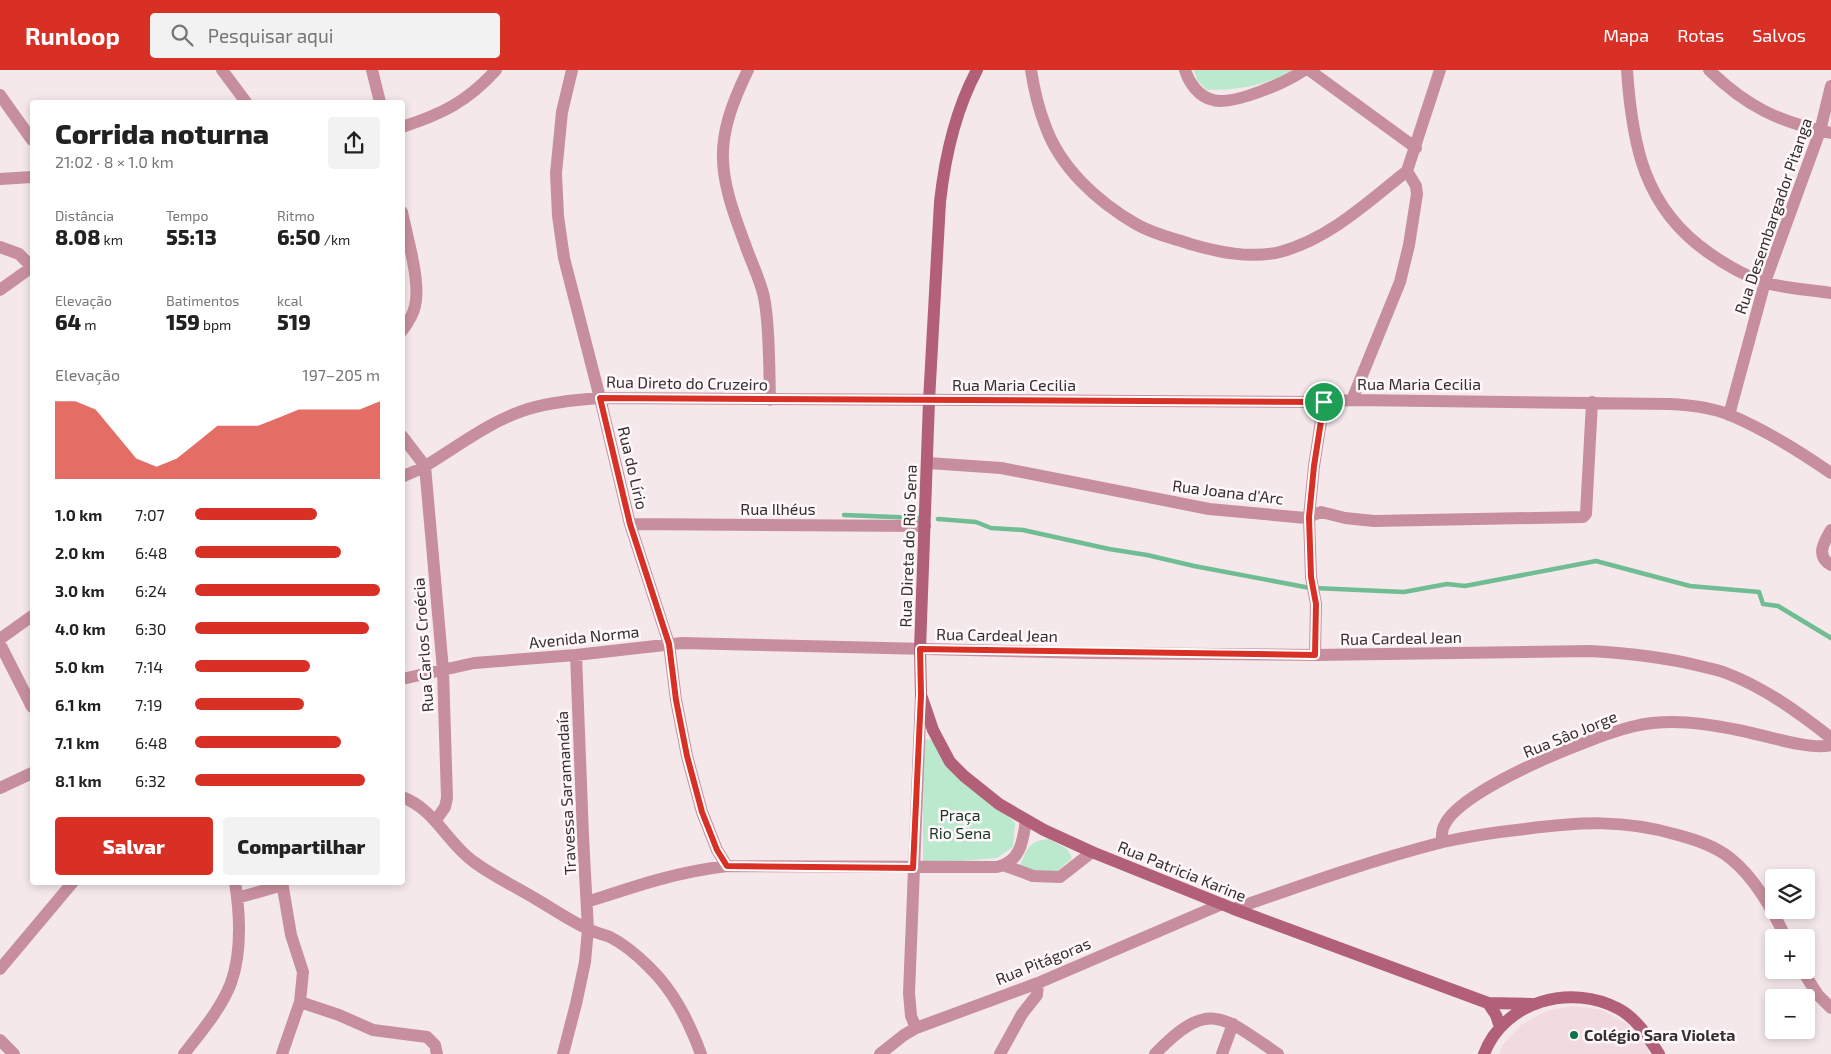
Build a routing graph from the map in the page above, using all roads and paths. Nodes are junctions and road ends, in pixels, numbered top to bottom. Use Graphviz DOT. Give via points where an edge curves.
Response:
graph roads {
  1 [pos="222,70"];
  2 [pos="372,70"];
  3 [pos="496,70"];
  4 [pos="572,70"];
  5 [pos="748,70"];
  6 [pos="976,70"];
  7 [pos="1031,70"];
  8 [pos="1185,70"];
  9 [pos="1304,70"];
  10 [pos="1309,70"];
  11 [pos="1440,70"];
  12 [pos="1627,70"];
  13 [pos="1709,70"];
  14 [pos="1831,86"];
  15 [pos="0,95"];
  16 [pos="244,100"];
  17 [pos="380,100"];
  18 [pos="405,126"];
  19 [pos="1825,132"];
  20 [pos="30,137"];
  21 [pos="1416,148"];
  22 [pos="1407,171"];
  23 [pos="30,176"];
  24 [pos="0,179"];
  25 [pos="405,229"];
  26 [pos="0,247"];
  27 [pos="30,265"];
  28 [pos="30,268"];
  29 [pos="1765,282"];
  30 [pos="0,290"];
  31 [pos="1831,293"];
  32 [pos="405,326"];
  33 [pos="600,398"];
  34 [pos="770,400"];
  35 [pos="1352,400"];
  36 [pos="929,401"];
  37 [pos="1324,402"];
  38 [pos="1592,402"];
  39 [pos="1729,415"];
  40 [pos="405,440"];
  41 [pos="928,463"];
  42 [pos="425,466"];
  43 [pos="1831,473"];
  44 [pos="405,476"];
  45 [pos="1309,517"];
  46 [pos="630,524"];
  47 [pos="925,526"];
  48 [pos="1831,530"];
  49 [pos="1831,565"];
  50 [pos="30,617"];
  51 [pos="0,638"];
  52 [pos="0,644"];
  53 [pos="669,644"];
  54 [pos="920,649"];
  55 [pos="576,655"];
  56 [pos="1315,655"];
  57 [pos="443,670"];
  58 [pos="405,678"];
  59 [pos="921,695"];
  60 [pos="30,703"];
  61 [pos="1831,738"];
  62 [pos="1831,746"];
  63 [pos="30,774"];
  64 [pos="0,788"];
  65 [pos="405,798"];
  66 [pos="436,820"];
  67 [pos="1026,820"];
  68 [pos="1442,842"];
  69 [pos="1092,852"];
  70 [pos="727,866"];
  71 [pos="1006,866"];
  72 [pos="913,868"];
  73 [pos="71,885"];
  74 [pos="235,885"];
  75 [pos="279,885"];
  76 [pos="282,885"];
  77 [pos="237,898"];
  78 [pos="587,902"];
  79 [pos="1228,907"];
  80 [pos="588,929"];
  81 [pos="1782,929"];
  82 [pos="0,969"];
  83 [pos="1807,979"];
  84 [pos="1038,983"];
  85 [pos="300,1002"];
  86 [pos="1488,1003"];
  87 [pos="1532,1004"];
  88 [pos="1831,1008"];
  89 [pos="1233,1024"];
  90 [pos="916,1028"];
  91 [pos="1500,1028"];
  92 [pos="0,1040"];
  93 [pos="14,1054"];
  94 [pos="184,1054"];
  95 [pos="282,1054"];
  96 [pos="437,1054"];
  97 [pos="563,1054"];
  98 [pos="701,1054"];
  99 [pos="880,1054"];
  100 [pos="1000,1054"];
  101 [pos="1154,1054"];
  102 [pos="1222,1054"];
  103 [pos="1278,1054"];
  104 [pos="1484,1054"];
  105 [pos="1659,1054"];
  1 -- 16 [label="street"];
  2 -- 17 [label="street"];
  3 -- 18 [label="street" via="474,92 453,106"];
  4 -- 33 [label="street, Rua do Lírio" via="559,135 556,173 558,216 564,258"];
  5 -- 34 [label="street" via="725,129 723,171 734,216 764,298"];
  6 -- 36 [label="main road, Rua Direta do Rio Sena" via="958,114 943,173"];
  7 -- 22 [label="street" via="1045,127 1059,154 1076,176 1137,224 1155,233 1215,251 1261,255 1300,245 1345,220"];
  8 -- 9 [label="street" via="1197,91 1216,101 1263,90"];
  10 -- 21 [label="street"];
  11 -- 21 [label="street"];
  12 -- 29 [label="street" via="1636,144 1652,190 1664,211 1696,244 1738,271"];
  13 -- 19 [label="street" via="1750,104 1779,118"];
  14 -- 19 [label="street, Rua Desembargador Pitanga"];
  15 -- 20 [label="street"];
  19 -- 29 [label="street, Rua Desembargador Pitanga"];
  21 -- 22 [label="street"];
  22 -- 35 [label="street" via="1417,194 1409,245 1400,282"];
  23 -- 24 [label="street"];
  25 -- 32 [label="street" via="416,305"];
  26 -- 27 [label="street" via="19,254"];
  28 -- 30 [label="street"];
  29 -- 31 [label="street"];
  29 -- 39 [label="street, Rua Desembargador Pitanga"];
  33 -- 34 [label="street, Rua Direto do Cruzeiro"];
  33 -- 42 [label="street, Rua Direto do Cruzeiro" via="528,409 482,430"];
  33 -- 46 [label="street, Rua do Lírio"];
  34 -- 36 [label="street, Rua Direto do Cruzeiro"];
  35 -- 37 [label="street, Rua Maria Cecilia"];
  35 -- 38 [label="street, Rua Maria Cecilia"];
  36 -- 37 [label="street, Rua Maria Cecilia"];
  36 -- 41 [label="main road, Rua Direta do Rio Sena"];
  37 -- 45 [label="street"];
  38 -- 39 [label="street, Rua Maria Cecilia" via="1695,406"];
  38 -- 45 [label="street, Rua Joana d'Arc" via="1585,516 1374,521 1321,512"];
  39 -- 43 [label="street, Rua Maria Cecilia" via="1794,448"];
  40 -- 42 [label="street"];
  41 -- 45 [label="street, Rua Joana d'Arc" via="1001,468 1209,509"];
  41 -- 47 [label="main road, Rua Direta do Rio Sena"];
  42 -- 44 [label="street, Rua Direto do Cruzeiro"];
  42 -- 57 [label="street, Rua Carlos Croécia"];
  45 -- 56 [label="street" via="1311,577 1316,604"];
  46 -- 47 [label="street, Rua Ilhéus"];
  46 -- 53 [label="street, Rua do Lírio"];
  47 -- 54 [label="main road, Rua Direta do Rio Sena"];
  48 -- 49 [label="street" via="1821,549 1826,562"];
  50 -- 51 [label="street"];
  52 -- 60 [label="street"];
  53 -- 54 [label="street, Avenida Norma"];
  53 -- 55 [label="street, Avenida Norma"];
  53 -- 70 [label="street, Rua do Lírio" via="687,756 702,812"];
  54 -- 56 [label="street, Rua Cardeal Jean"];
  54 -- 59 [label="main road, Rua Direta do Rio Sena"];
  55 -- 57 [label="street, Avenida Norma" via="474,663"];
  55 -- 78 [label="street, Travessa Saramandaía"];
  56 -- 61 [label="street, Rua Cardeal Jean" via="1590,651 1676,660 1725,672 1764,690"];
  57 -- 58 [label="street, Avenida Norma"];
  57 -- 66 [label="street, Rua Carlos Croécia" via="447,798"];
  59 -- 67 [label="main road, Rua Patricia Karine" via="936,736 950,762 999,804"];
  59 -- 72 [label="street, Rua Direta do Rio Sena"];
  62 -- 68 [label="street, Rua Sâo Jorge" via="1814,746 1736,729 1673,722 1636,726 1558,753 1491,786 1452,814 1445,823"];
  63 -- 64 [label="street"];
  65 -- 66 [label="street" via="416,802"];
  66 -- 80 [label="street" via="458,849 476,864"];
  67 -- 69 [label="main road, Rua Patricia Karine"];
  67 -- 71 [label="street" via="1017,856"];
  68 -- 79 [label="street, Rua Pitágoras"];
  68 -- 81 [label="street, Rua Pitágoras" via="1570,823 1615,822 1662,830 1713,847 1729,857 1761,893"];
  69 -- 71 [label="street" via="1060,877 1033,876"];
  69 -- 79 [label="main road, Rua Patricia Karine"];
  70 -- 72 [label="street"];
  70 -- 78 [label="street" via="664,877"];
  71 -- 72 [label="street"];
  72 -- 90 [label="street, Rua Direta do Rio Sena" via="909,993 911,1016"];
  73 -- 82 [label="street"];
  74 -- 77 [label="street"];
  75 -- 77 [label="street"];
  76 -- 85 [label="street" via="291,935 303,972"];
  77 -- 94 [label="street" via="236,964 230,984"];
  78 -- 80 [label="street, Travessa Saramandaía"];
  79 -- 84 [label="street, Rua Pitágoras"];
  79 -- 86 [label="main road, Rua Patricia Karine"];
  80 -- 97 [label="street, Travessa Saramandaía" via="585,962"];
  80 -- 98 [label="street" via="610,938 649,966 682,1009"];
  83 -- 88 [label="street"];
  84 -- 90 [label="street, Rua Pitágoras"];
  84 -- 100 [label="street" via="1037,994"];
  85 -- 95 [label="street"];
  85 -- 96 [label="street" via="373,1030 427,1037 435,1045"];
  86 -- 87 [label="main road, Rua Patricia Karine"];
  86 -- 91 [label="main road"];
  87 -- 91 [label="main road"];
  87 -- 105 [label="main road" via="1562,997 1592,998 1619,1010 1643,1029"];
  89 -- 101 [label="street" via="1215,1017 1201,1018"];
  89 -- 102 [label="street"];
  89 -- 103 [label="street"];
  90 -- 99 [label="street, Rua Pitágoras"];
  91 -- 104 [label="main road"];
  92 -- 93 [label="street"];
}
